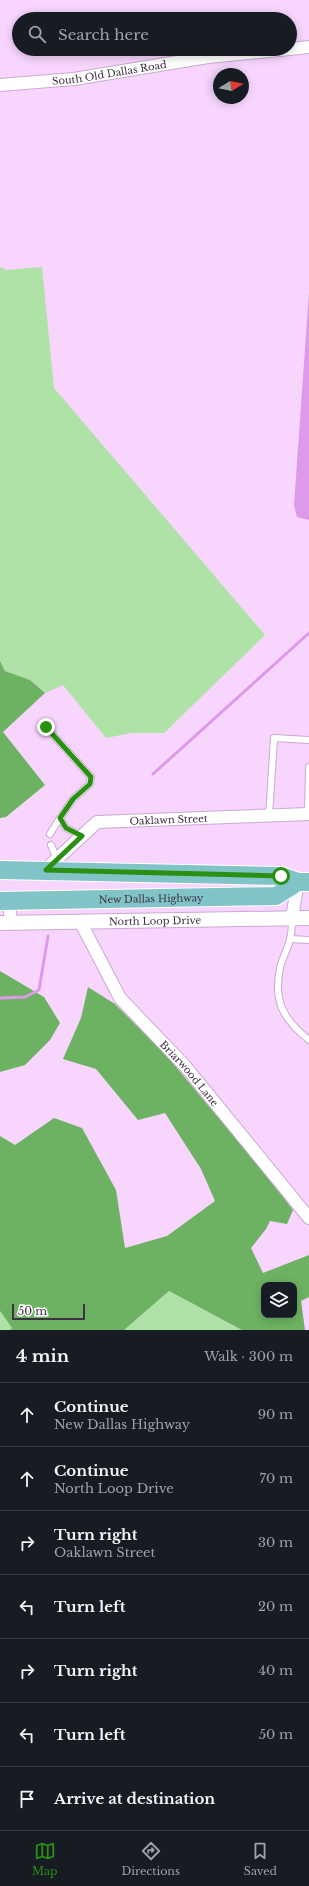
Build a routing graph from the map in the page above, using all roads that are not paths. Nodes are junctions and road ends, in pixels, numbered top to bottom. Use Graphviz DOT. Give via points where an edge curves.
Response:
graph roads {
  1 [pos="309,47"];
  2 [pos="297,48"];
  3 [pos="218,56"];
  4 [pos="0,85"];
  5 [pos="46,727"];
  6 [pos="309,740"];
  7 [pos="309,767"];
  8 [pos="308,814"];
  9 [pos="269,816"];
  10 [pos="60,818"];
  11 [pos="50,834"];
  12 [pos="82,836"];
  13 [pos="51,845"];
  14 [pos="52,864"];
  15 [pos="0,870"];
  16 [pos="303,882"];
  17 [pos="4,901"];
  18 [pos="292,918"];
  19 [pos="309,918"];
  20 [pos="5,923"];
  21 [pos="81,923"];
  22 [pos="290,939"];
  23 [pos="309,940"];
  24 [pos="309,1040"];
  25 [pos="309,1218"];
  1 -- 2 [label="street, South Old Dallas Road"];
  3 -- 4 [label="street, South Old Dallas Road" via="74,79"];
  5 -- 10 [label="lane" via="91,777 90,784 73,799"];
  6 -- 9 [label="lane" via="274,738"];
  7 -- 8 [label="lane"];
  8 -- 9 [label="street, Oaklawn Street"];
  9 -- 12 [label="street, Oaklawn Street" via="98,822"];
  10 -- 11 [label="lane"];
  10 -- 12 [label="lane" via="66,828"];
  12 -- 14 [label="street, Oaklawn Street"];
  13 -- 14 [label="lane"];
  14 -- 15 [label="main road"];
  14 -- 16 [label="main road" via="144,872 281,876"];
  16 -- 17 [label="main road, New Dallas Highway" via="276,896"];
  16 -- 18 [label="street"];
  17 -- 20 [label="street"];
  18 -- 19 [label="street, North Loop Drive"];
  18 -- 21 [label="street, North Loop Drive"];
  18 -- 22 [label="lane"];
  20 -- 21 [label="street, North Loop Drive"];
  21 -- 25 [label="street, Briarwood Lane" via="120,998 186,1066"];
  22 -- 23 [label="lane"];
  22 -- 24 [label="lane" via="280,968 282,1012 293,1028"];
}
